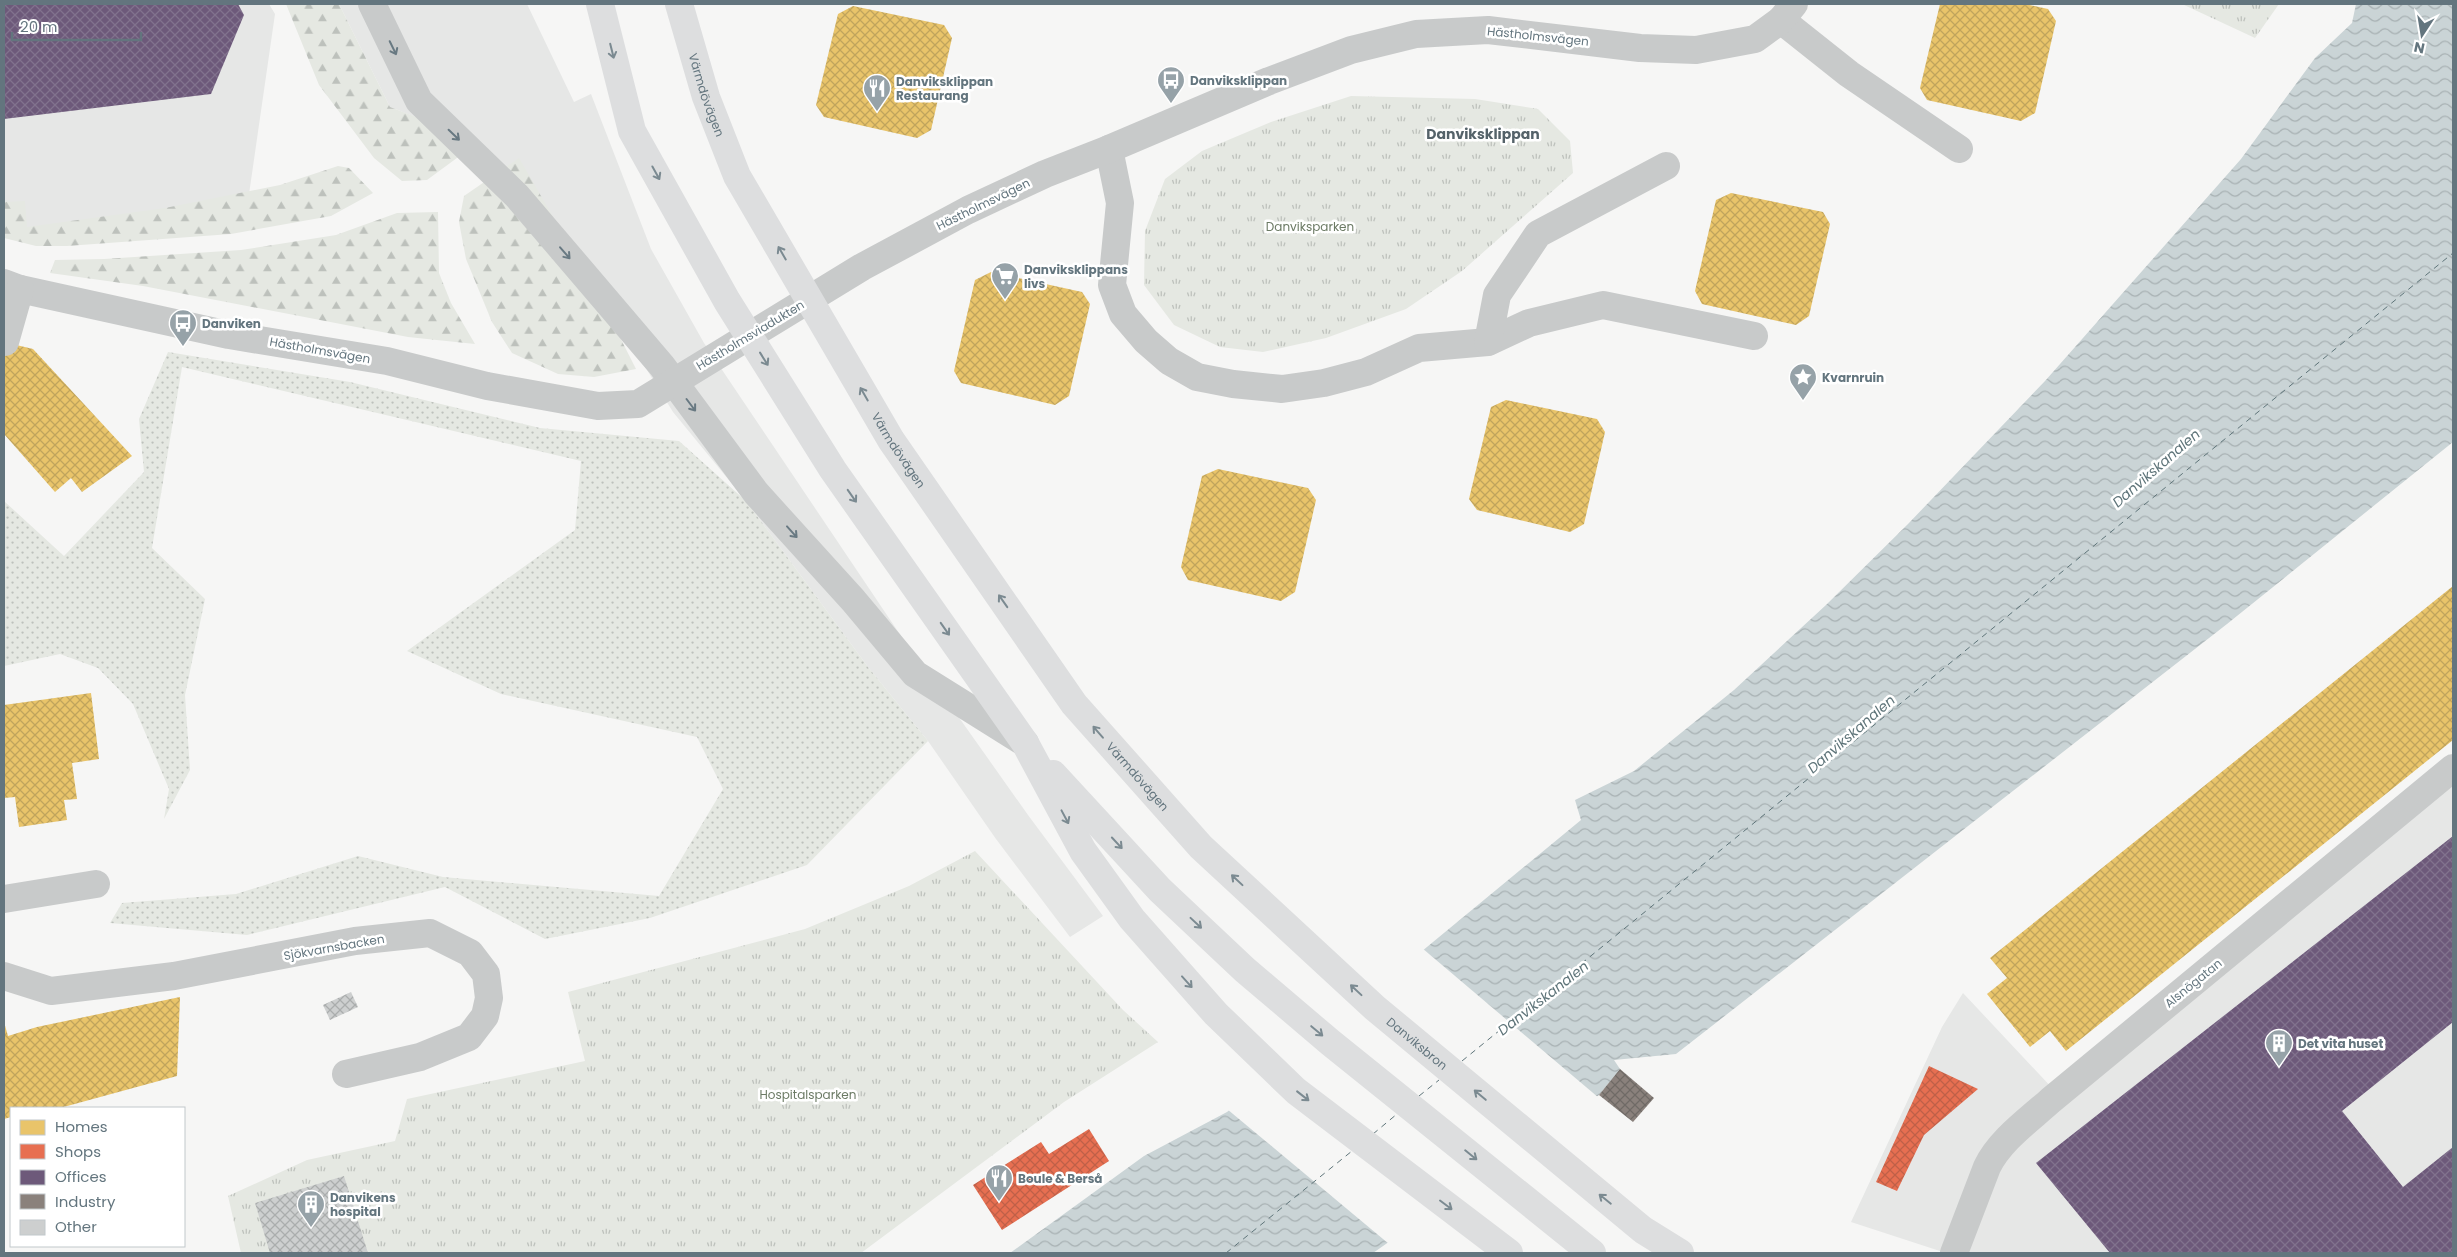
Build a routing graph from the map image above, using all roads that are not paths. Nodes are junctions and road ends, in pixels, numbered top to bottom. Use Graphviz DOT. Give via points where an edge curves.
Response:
graph roads {
  1 [pos="372,4"];
  2 [pos="600,4"];
  3 [pos="682,9"];
  4 [pos="1787,12"];
  5 [pos="1959,149"];
  6 [pos="1109,150"];
  7 [pos="1666,166"];
  8 [pos="862,267"];
  9 [pos="12,286"];
  10 [pos="1754,336"];
  11 [pos="6,342"];
  12 [pos="1488,342"];
  13 [pos="638,404"];
  14 [pos="1025,743"];
  15 [pos="2453,768"];
  16 [pos="1201,847"];
  17 [pos="96,884"];
  18 [pos="4,899"];
  19 [pos="4,976"];
  20 [pos="346,1074"];
  21 [pos="1509,1253"];
  22 [pos="1592,1253"];
  23 [pos="1680,1253"];
  24 [pos="1954,1253"];
  1 -- 14 [label="street, one-way" via="419,101 517,196 662,366 756,493 915,674"];
  2 -- 14 [label="main road, one-way" via="632,131 727,301 833,470"];
  16 -- 3 [label="main road, Värmdövägen, one-way" via="1074,704 890,440 737,176 706,97"];
  4 -- 5 [label="street" via="1849,74"];
  4 -- 6 [label="street, Hästholmsvägen" via="1755,39 1696,50 1640,48 1488,30 1416,34 1351,50"];
  6 -- 8 [label="street, Hästholmsvägen" via="1011,190"];
  6 -- 12 [label="street" via="1120,203 1112,285 1123,314 1169,361 1197,377 1282,389 1366,372 1419,348"];
  7 -- 12 [label="street" via="1538,234 1497,295"];
  8 -- 13 [label="street, Hästholmsviadukten"];
  9 -- 11 [label="street"];
  9 -- 13 [label="street, Hästholmsvägen" via="229,334 387,362 487,386 598,406"];
  10 -- 12 [label="street" via="1603,305 1529,324"];
  14 -- 21 [label="main road, one-way" via="1083,851 1132,919 1216,1014 1296,1091"];
  14 -- 22 [label="main road, one-way" via="1160,890 1245,970"];
  15 -- 24 [label="street, Alsnögatan" via="2011,1136 1993,1154"];
  23 -- 16 [label="main road, Danviksbron, one-way" via="1643,1230 1375,1008"];
  17 -- 18 [label="street"];
  19 -- 20 [label="street, Sjökvarnsbacken" via="51,991 174,976 355,941 430,933 470,953 486,974 489,998 485,1016 469,1037 420,1057"];
}
